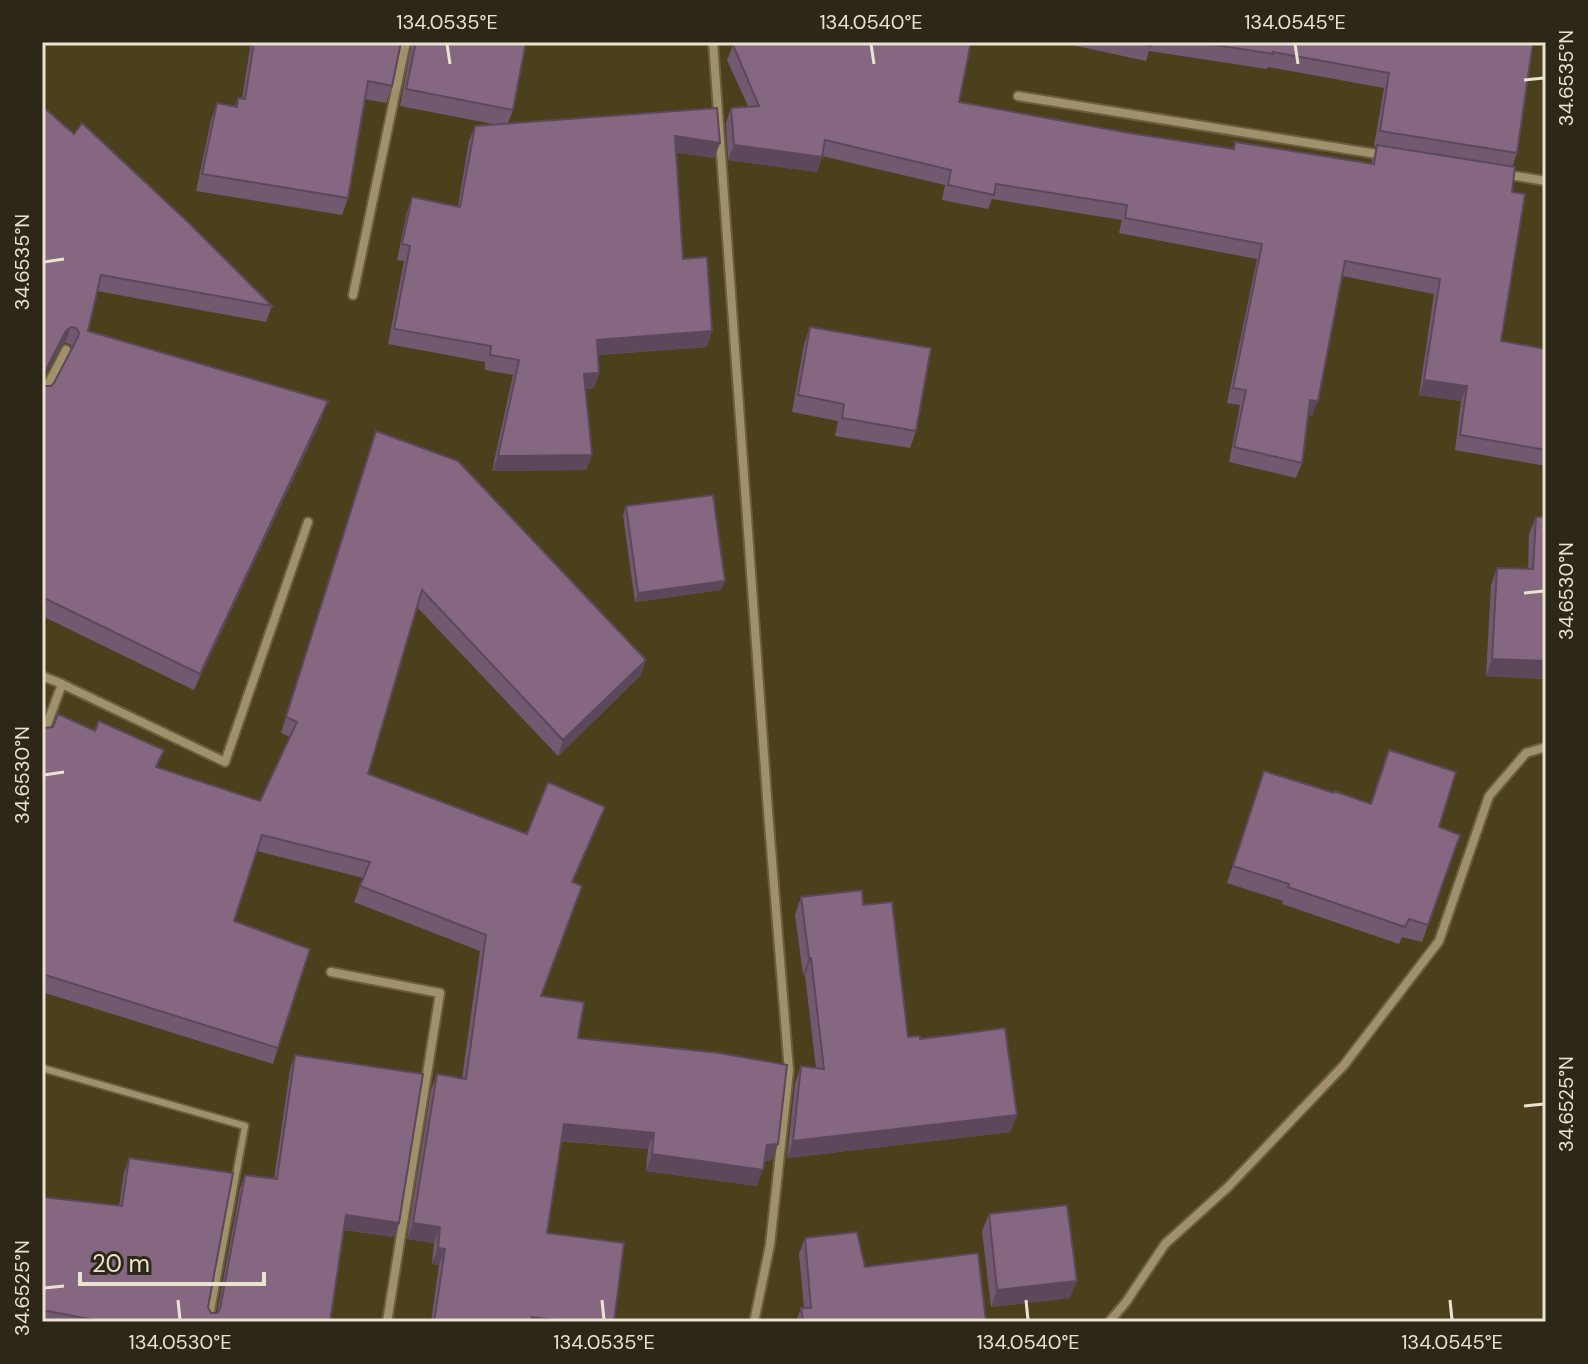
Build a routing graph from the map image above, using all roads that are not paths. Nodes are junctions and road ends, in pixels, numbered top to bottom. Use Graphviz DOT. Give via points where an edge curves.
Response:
graph roads {
  1 [pos="406,42"];
  2 [pos="713,42"];
  3 [pos="1018,96"];
  4 [pos="1391,156"];
  5 [pos="1499,173"];
  6 [pos="1546,181"];
  7 [pos="353,295"];
  8 [pos="66,350"];
  9 [pos="42,396"];
  10 [pos="308,522"];
  11 [pos="42,676"];
  12 [pos="62,684"];
  13 [pos="42,738"];
  14 [pos="1546,747"];
  15 [pos="331,972"];
  16 [pos="42,1068"];
  17 [pos="209,1322"];
  18 [pos="387,1322"];
  19 [pos="754,1322"];
  20 [pos="1109,1322"];
  1 -- 7 [label="street"];
  2 -- 19 [label="street" via="789,1071 770,1245"];
  3 -- 4 [label="street"];
  5 -- 6 [label="street"];
  8 -- 9 [label="street"];
  10 -- 12 [label="street" via="225,762"];
  11 -- 12 [label="street"];
  12 -- 13 [label="street"];
  14 -- 20 [label="street" via="1526,753 1489,796 1430,954 1344,1065 1228,1187 1165,1244"];
  15 -- 18 [label="street" via="440,993"];
  16 -- 17 [label="lane" via="245,1126"];
}
